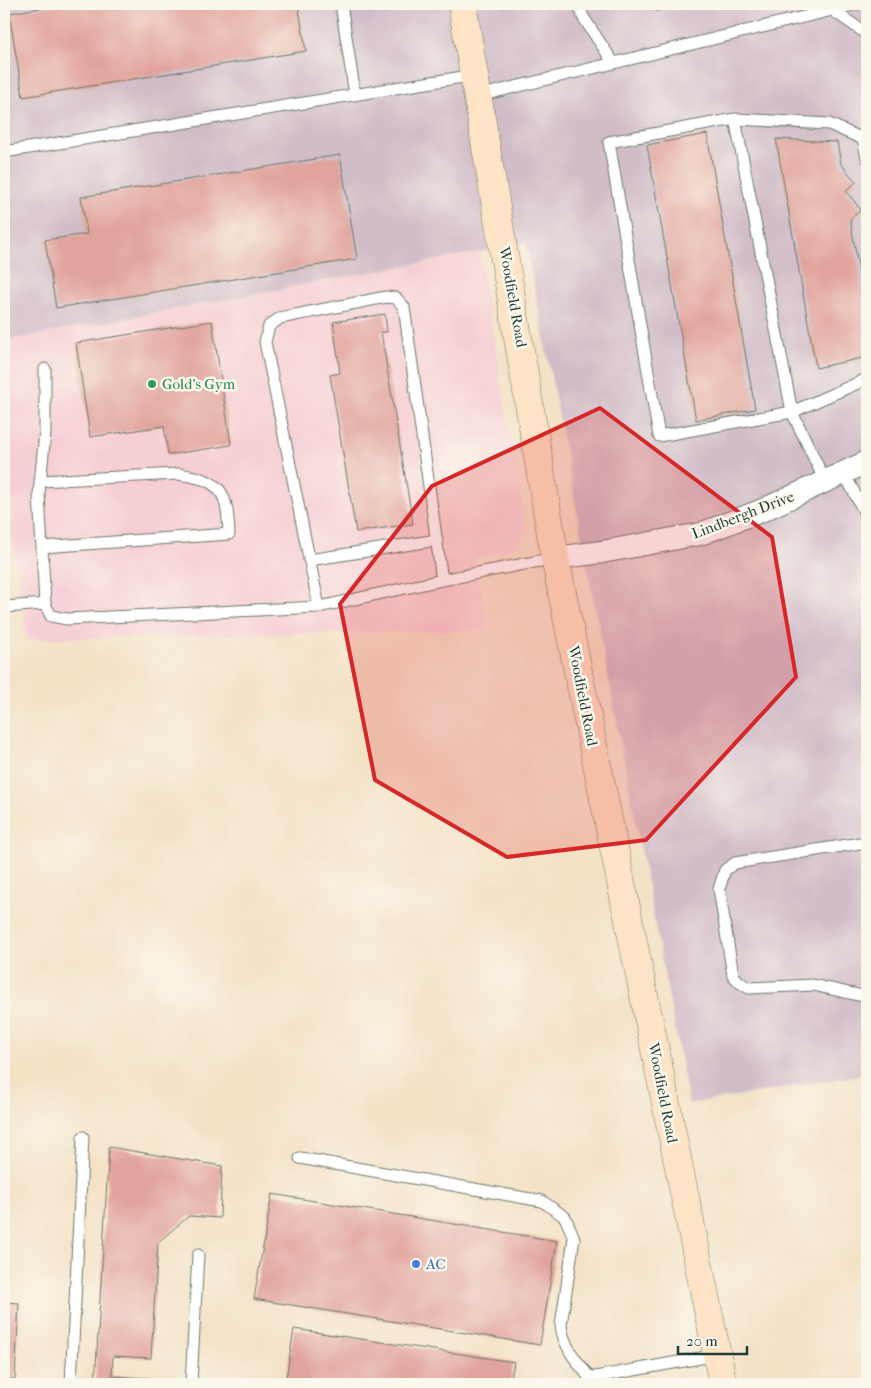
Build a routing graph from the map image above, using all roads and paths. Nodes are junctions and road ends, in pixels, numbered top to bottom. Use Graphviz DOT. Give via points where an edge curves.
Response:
graph roads {
  1 [pos="341,4"];
  2 [pos="462,4"];
  3 [pos="579,4"];
  4 [pos="857,4"];
  5 [pos="832,10"];
  6 [pos="867,34"];
  7 [pos="613,62"];
  8 [pos="477,86"];
  9 [pos="355,95"];
  10 [pos="735,119"];
  11 [pos="4,152"];
  12 [pos="867,158"];
  13 [pos="45,369"];
  14 [pos="867,379"];
  15 [pos="792,412"];
  16 [pos="867,462"];
  17 [pos="835,477"];
  18 [pos="40,481"];
  19 [pos="867,518"];
  20 [pos="437,540"];
  21 [pos="42,547"];
  22 [pos="555,558"];
  23 [pos="309,560"];
  24 [pos="442,580"];
  25 [pos="45,604"];
  26 [pos="4,607"];
  27 [pos="319,607"];
  28 [pos="867,842"];
  29 [pos="867,996"];
  30 [pos="83,1138"];
  31 [pos="300,1158"];
  32 [pos="198,1255"];
  33 [pos="717,1355"];
  34 [pos="585,1381"];
  35 [pos="71,1384"];
  36 [pos="191,1384"];
  37 [pos="723,1384"];
  1 -- 9 [label="lane"];
  2 -- 8 [label="main road, Woodfield Road"];
  3 -- 7 [label="lane" via="583,17"];
  4 -- 5 [label="lane"];
  5 -- 6 [label="lane"];
  5 -- 7 [label="lane"];
  7 -- 8 [label="lane"];
  8 -- 9 [label="lane"];
  8 -- 22 [label="main road, Woodfield Road"];
  9 -- 11 [label="lane"];
  10 -- 12 [label="lane" via="829,124 863,139"];
  10 -- 15 [label="lane"];
  10 -- 15 [label="lane" via="609,142 659,436"];
  13 -- 18 [label="lane" via="45,433"];
  14 -- 15 [label="lane"];
  15 -- 17 [label="lane"];
  16 -- 17 [label="street, Lindbergh Drive"];
  17 -- 19 [label="lane"];
  17 -- 22 [label="street, Lindbergh Drive" via="700,534"];
  18 -- 21 [label="lane"];
  18 -- 21 [label="lane" via="178,474 194,476 210,482 221,491 228,504 229,534"];
  20 -- 23 [label="lane"];
  20 -- 23 [label="lane" via="407,319 404,307 396,298 386,296 280,318 269,326 265,342"];
  20 -- 24 [label="lane"];
  21 -- 25 [label="lane"];
  22 -- 24 [label="lane"];
  22 -- 33 [label="main road, Woodfield Road"];
  23 -- 27 [label="lane"];
  24 -- 27 [label="lane"];
  25 -- 26 [label="lane"];
  25 -- 27 [label="lane" via="51,616 67,620"];
  28 -- 29 [label="lane" via="735,863 725,870 719,889 733,974 739,982 749,988 813,985"];
  30 -- 35 [label="lane"];
  31 -- 34 [label="lane" via="542,1200 565,1217 574,1238 562,1336"];
  32 -- 36 [label="lane"];
  33 -- 34 [label="lane"];
  33 -- 37 [label="main road, Woodfield Road"];
}
